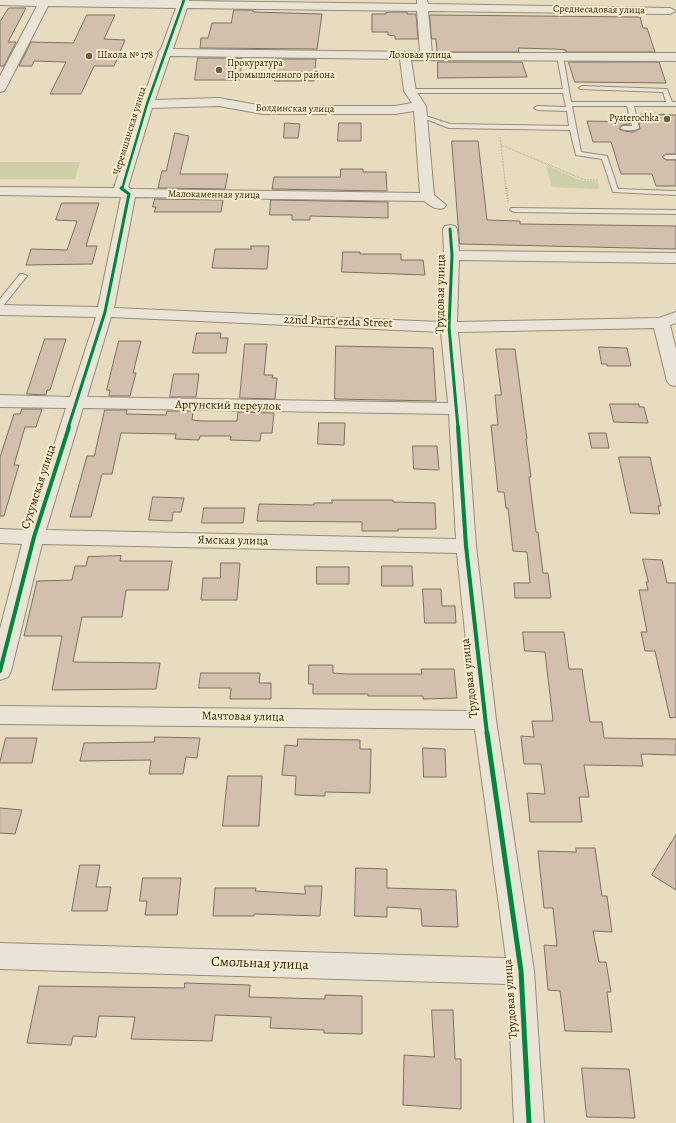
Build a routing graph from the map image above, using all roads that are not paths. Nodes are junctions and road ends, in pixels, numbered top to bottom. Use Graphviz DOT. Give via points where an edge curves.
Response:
graph roads {
  1 [pos="665,0"];
  2 [pos="0,2"];
  3 [pos="183,2"];
  4 [pos="44,3"];
  5 [pos="422,4"];
  6 [pos="6,52"];
  7 [pos="164,52"];
  8 [pos="18,53"];
  9 [pos="405,56"];
  10 [pos="426,56"];
  11 [pos="560,56"];
  12 [pos="676,57"];
  13 [pos="0,88"];
  14 [pos="582,88"];
  15 [pos="410,92"];
  16 [pos="566,92"];
  17 [pos="147,104"];
  18 [pos="630,104"];
  19 [pos="673,104"];
  20 [pos="569,106"];
  21 [pos="537,108"];
  22 [pos="420,111"];
  23 [pos="573,128"];
  24 [pos="623,128"];
  25 [pos="666,157"];
  26 [pos="676,157"];
  27 [pos="0,191"];
  28 [pos="676,193"];
  29 [pos="129,194"];
  30 [pos="514,210"];
  31 [pos="676,212"];
  32 [pos="450,229"];
  33 [pos="452,255"];
  34 [pos="676,258"];
  35 [pos="23,276"];
  36 [pos="0,304"];
  37 [pos="0,310"];
  38 [pos="105,312"];
  39 [pos="669,320"];
  40 [pos="448,327"];
  41 [pos="676,381"];
  42 [pos="0,402"];
  43 [pos="77,404"];
  44 [pos="457,409"];
  45 [pos="0,536"];
  46 [pos="34,537"];
  47 [pos="466,546"];
  48 [pos="0,671"];
  49 [pos="0,715"];
  50 [pos="485,720"];
  51 [pos="0,956"];
  52 [pos="521,971"];
  53 [pos="529,1123"];
  1 -- 5 [label="street, Среднесадовая улица" via="672,16"];
  2 -- 4 [label="street, Среднесадовая улица"];
  3 -- 4 [label="street, Среднесадовая улица"];
  3 -- 5 [label="street, Среднесадовая улица"];
  3 -- 7 [label="street, Черемшанская улица"];
  4 -- 8 [label="street"];
  5 -- 10 [label="street"];
  6 -- 8 [label="street"];
  7 -- 9 [label="street, Лозовая улица"];
  7 -- 17 [label="street, Черемшанская улица"];
  8 -- 13 [label="street"];
  9 -- 10 [label="street, Лозовая улица"];
  9 -- 15 [label="street"];
  10 -- 11 [label="street, Лозовая улица"];
  11 -- 12 [label="street, Лозовая улица"];
  11 -- 16 [label="lane"];
  14 -- 19 [label="lane" via="665,90"];
  15 -- 16 [label="lane"];
  15 -- 22 [label="street"];
  16 -- 20 [label="lane"];
  17 -- 22 [label="street, Болдинская улица" via="219,102 263,110"];
  17 -- 29 [label="street, Черемшанская улица" via="121,188"];
  18 -- 19 [label="lane"];
  18 -- 20 [label="lane"];
  18 -- 24 [label="lane" via="636,128"];
  20 -- 21 [label="lane"];
  20 -- 23 [label="lane"];
  22 -- 23 [label="lane" via="449,126"];
  22 -- 29 [label="street, Малокаменная улица" via="433,201"];
  23 -- 28 [label="lane" via="578,154 605,157 614,191"];
  25 -- 26 [label="lane"];
  27 -- 29 [label="street, Малокаменная улица"];
  29 -- 38 [label="street, Черемшанская улица"];
  30 -- 31 [label="lane"];
  32 -- 33 [label="street, Трудовая улица"];
  33 -- 34 [label="street"];
  33 -- 40 [label="street, Трудовая улица"];
  35 -- 36 [label="lane"];
  37 -- 38 [label="street, 22nd Parts'ezda Street"];
  38 -- 40 [label="street, 22nd Parts'ezda Street"];
  38 -- 43 [label="street, Сухумская улица"];
  39 -- 40 [label="street, 22nd Parts'ezda Street"];
  39 -- 41 [label="street"];
  40 -- 44 [label="street, Трудовая улица"];
  42 -- 43 [label="street, Аргунский переулок"];
  43 -- 44 [label="street, Аргунский переулок"];
  43 -- 46 [label="street, Сухумская улица"];
  44 -- 47 [label="street, Трудовая улица"];
  45 -- 46 [label="street, Ямская улица"];
  46 -- 47 [label="street, Ямская улица"];
  46 -- 48 [label="street, Сухумская улица"];
  47 -- 50 [label="street, Трудовая улица"];
  49 -- 50 [label="street, Мачтовая улица"];
  50 -- 52 [label="street, Трудовая улица"];
  51 -- 52 [label="street, Смольная улица"];
  52 -- 53 [label="street, Трудовая улица"];
}
